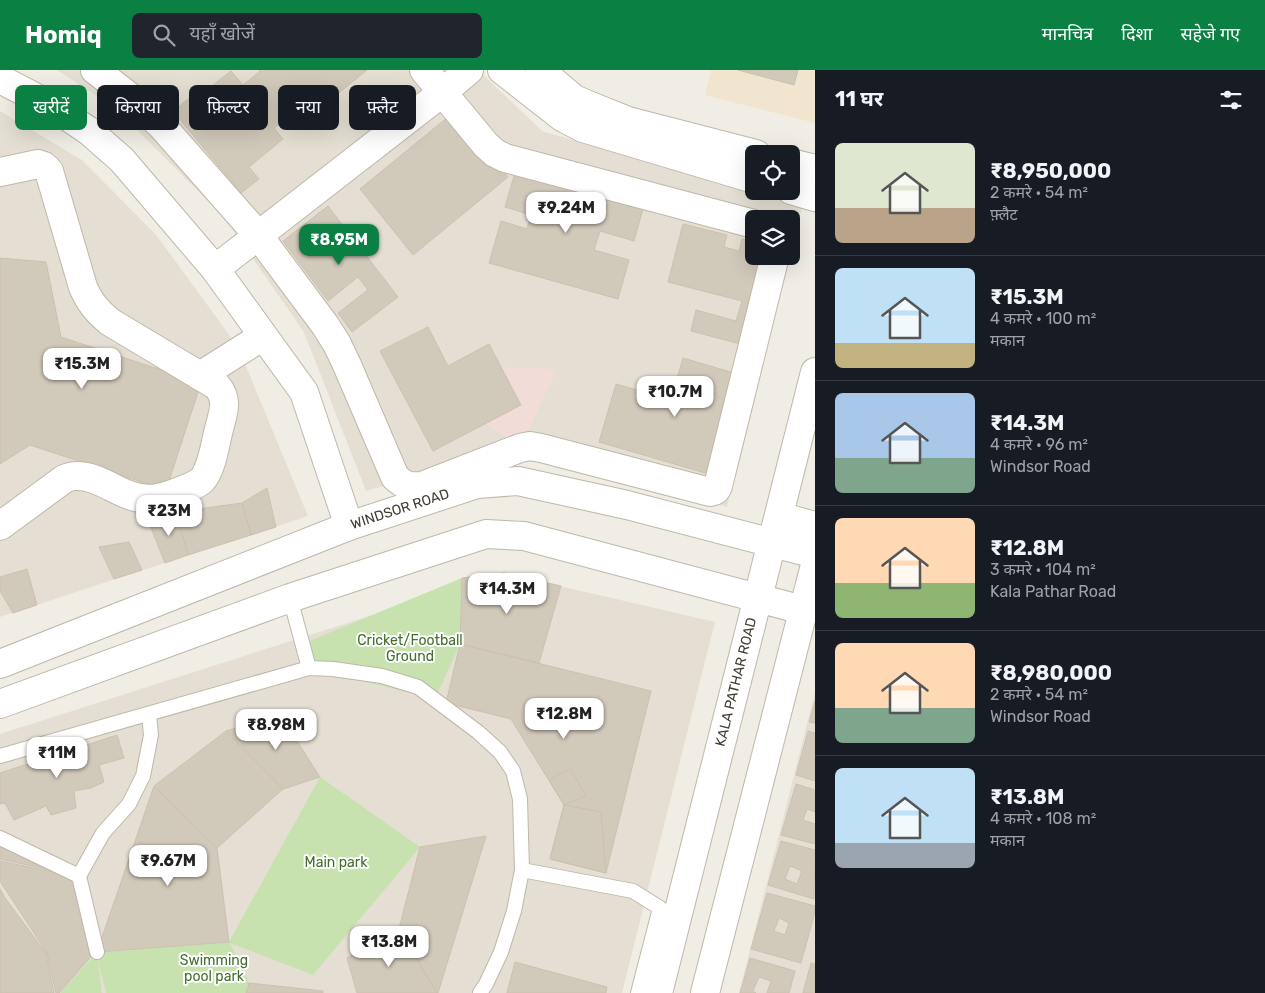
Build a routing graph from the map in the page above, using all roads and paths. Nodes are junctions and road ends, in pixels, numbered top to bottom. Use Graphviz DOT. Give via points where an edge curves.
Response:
graph roads {
  1 [pos="96,70"];
  2 [pos="424,70"];
  3 [pos="469,70"];
  4 [pos="502,70"];
  5 [pos="540,70"];
  6 [pos="0,79"];
  7 [pos="443,92"];
  8 [pos="745,151"];
  9 [pos="800,165"];
  10 [pos="815,169"];
  11 [pos="0,172"];
  12 [pos="745,176"];
  13 [pos="800,193"];
  14 [pos="815,197"];
  15 [pos="745,222"];
  16 [pos="258,235"];
  17 [pos="773,265"];
  18 [pos="215,268"];
  19 [pos="263,336"];
  20 [pos="815,372"];
  21 [pos="200,376"];
  22 [pos="779,516"];
  23 [pos="0,526"];
  24 [pos="349,526"];
  25 [pos="815,526"];
  26 [pos="772,543"];
  27 [pos="815,554"];
  28 [pos="815,565"];
  29 [pos="290,598"];
  30 [pos="758,598"];
  31 [pos="803,610"];
  32 [pos="0,664"];
  33 [pos="309,668"];
  34 [pos="0,704"];
  35 [pos="149,714"];
  36 [pos="0,756"];
  37 [pos="0,838"];
  38 [pos="522,870"];
  39 [pos="79,876"];
  40 [pos="669,911"];
  41 [pos="97,952"];
  42 [pos="480,993"];
  43 [pos="638,993"];
  44 [pos="658,993"];
  45 [pos="705,993"];
  1 -- 16 [label="street" via="161,125"];
  2 -- 7 [label="street"];
  3 -- 7 [label="street"];
  4 -- 12 [label="street" via="562,117 583,128"];
  5 -- 8 [label="street" via="574,99 628,121"];
  6 -- 18 [label="street" via="52,106 116,154"];
  7 -- 15 [label="street" via="486,145 505,158"];
  7 -- 16 [label="street"];
  9 -- 10 [label="street"];
  11 -- 21 [label="street" via="38,164 49,171 83,287 97,311"];
  13 -- 14 [label="street"];
  16 -- 17 [label="street" via="337,344 395,476 412,487 530,446 714,492"];
  16 -- 18 [label="street"];
  18 -- 19 [label="street"];
  19 -- 21 [label="street"];
  19 -- 24 [label="street" via="304,392"];
  20 -- 22 [label="street, KALA PATHAR ROAD"];
  21 -- 23 [label="street" via="216,386 224,400 224,412 209,467 202,480 171,495 145,499 75,476 64,479"];
  22 -- 25 [label="street"];
  22 -- 26 [label="street, KALA PATHAR ROAD"];
  24 -- 26 [label="street, WINDSOR ROAD" via="477,484 518,481 627,505"];
  24 -- 32 [label="street, WINDSOR ROAD"];
  26 -- 27 [label="street, WINDSOR ROAD"];
  26 -- 30 [label="street, KALA PATHAR ROAD"];
  28 -- 31 [label="street"];
  29 -- 30 [label="street" via="486,534 524,536"];
  29 -- 33 [label="lane"];
  29 -- 34 [label="street"];
  30 -- 31 [label="street"];
  30 -- 40 [label="street, KALA PATHAR ROAD"];
  31 -- 45 [label="street"];
  33 -- 35 [label="lane"];
  33 -- 38 [label="lane" via="382,676 418,688 500,752 513,771 520,799"];
  35 -- 36 [label="lane"];
  35 -- 39 [label="lane" via="151,735 143,776 129,804 103,833"];
  37 -- 39 [label="lane"];
  38 -- 40 [label="lane" via="633,891"];
  38 -- 42 [label="lane" via="501,952"];
  39 -- 41 [label="lane"];
  40 -- 43 [label="lane"];
  40 -- 44 [label="street, KALA PATHAR ROAD"];
}
